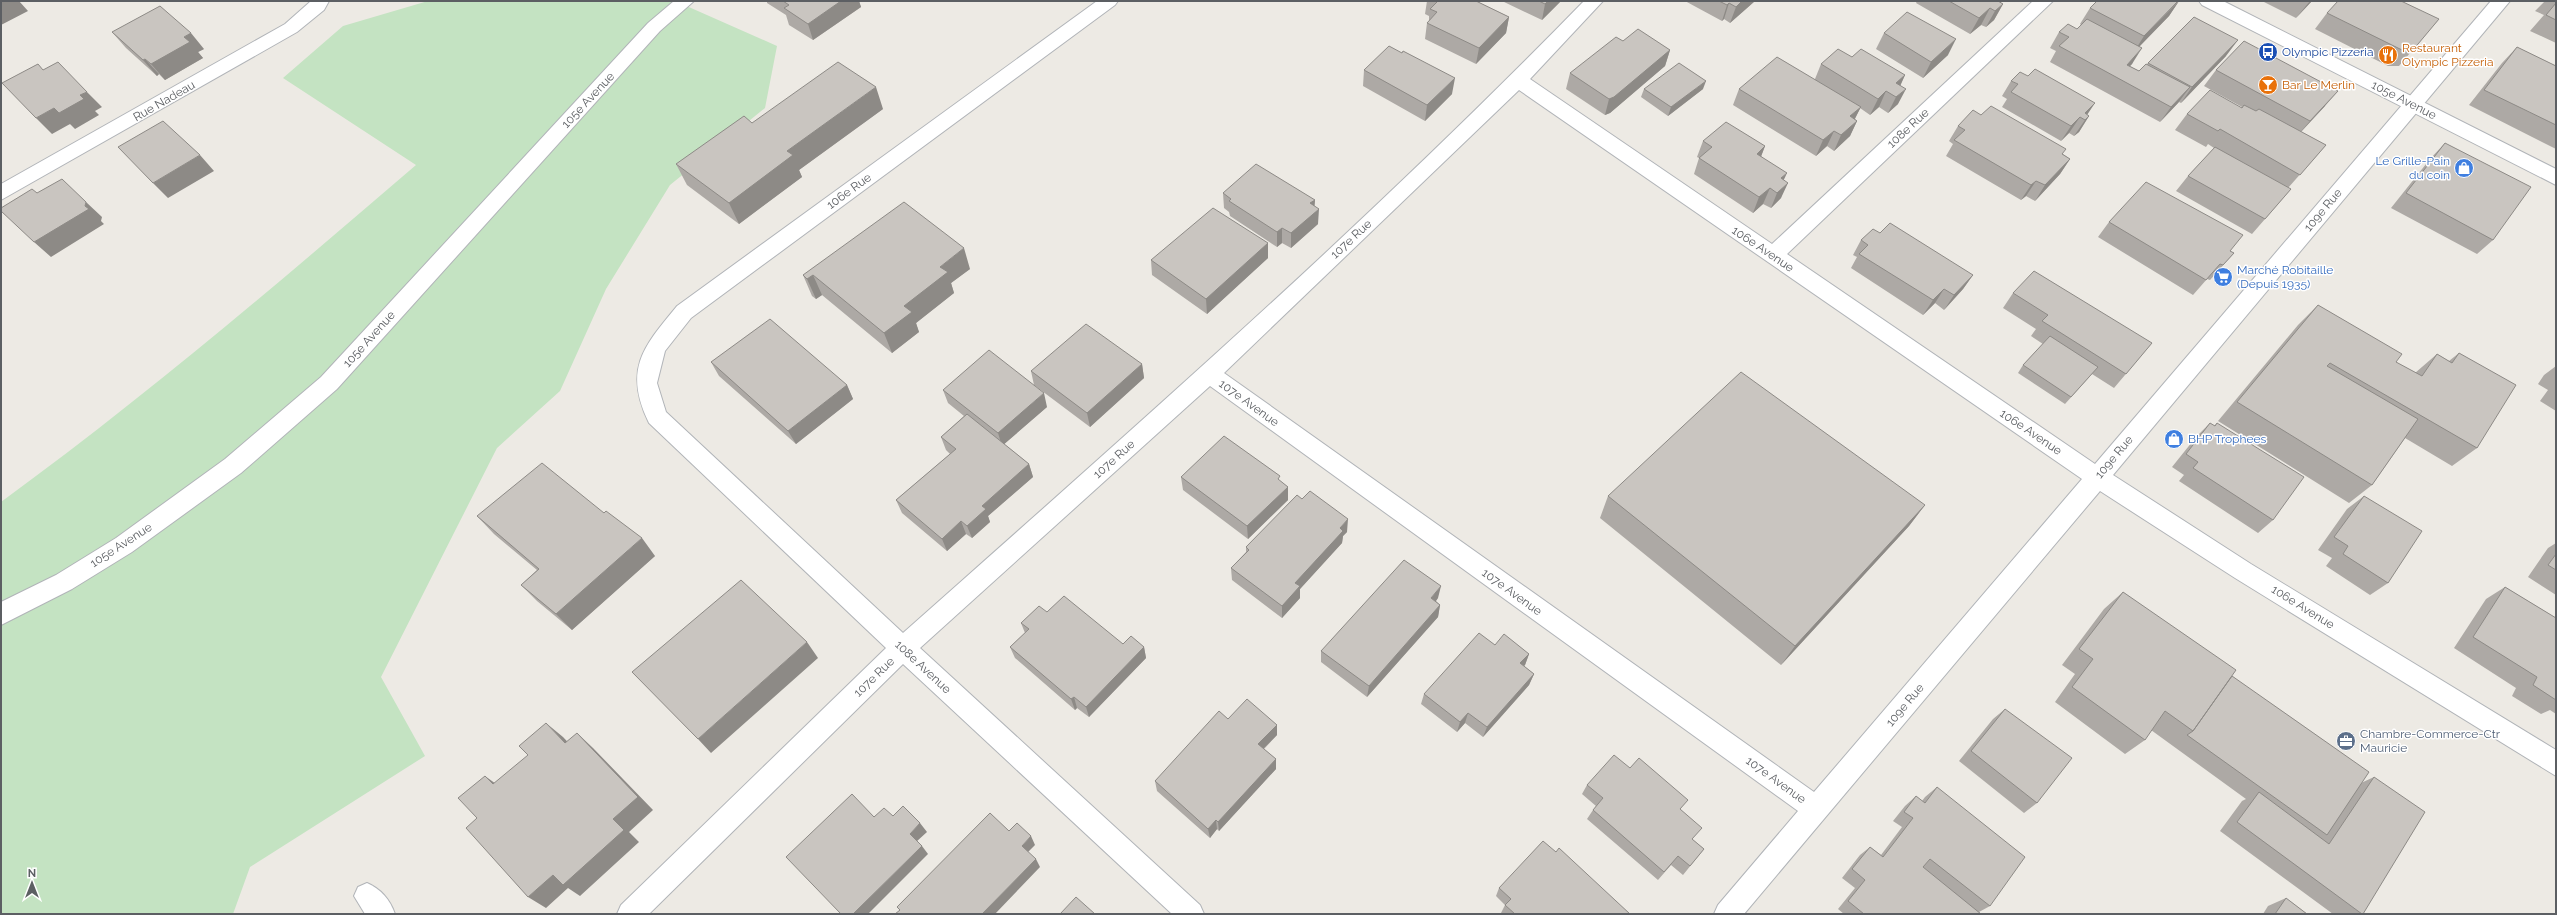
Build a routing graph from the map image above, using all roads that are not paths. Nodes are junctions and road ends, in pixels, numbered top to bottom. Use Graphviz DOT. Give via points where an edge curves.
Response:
graph roads {
  1 [pos="320,1"];
  2 [pos="685,1"];
  3 [pos="1109,1"];
  4 [pos="1594,1"];
  5 [pos="2044,1"];
  6 [pos="2208,1"];
  7 [pos="2501,1"];
  8 [pos="1518,80"];
  9 [pos="2412,105"];
  10 [pos="2556,178"];
  11 [pos="1,194"];
  12 [pos="1773,255"];
  13 [pos="1209,374"];
  14 [pos="658,417"];
  15 [pos="2097,477"];
  16 [pos="1,614"];
  17 [pos="903,648"];
  18 [pos="2556,764"];
  19 [pos="1816,809"];
  20 [pos="630,914"];
  21 [pos="1191,914"];
  22 [pos="1727,914"];
  1 -- 11 [label="street, Rue Nadeau" via="318,6 291,28"];
  2 -- 16 [label="street, 105e Avenue" via="654,27 323,388 233,466 124,545 64,582"];
  3 -- 14 [label="street, 106e Rue" via="684,312 655,348 646,383"];
  4 -- 8 [label="street, 107e Rue"];
  5 -- 12 [label="street, 108e Rue"];
  6 -- 9 [label="street, 105e Avenue"];
  7 -- 9 [label="street, 109e Rue"];
  8 -- 12 [label="street, 106e Avenue"];
  8 -- 13 [label="street, 107e Rue"];
  9 -- 10 [label="street, 105e Avenue"];
  9 -- 15 [label="street, 109e Rue"];
  12 -- 15 [label="street, 106e Avenue"];
  13 -- 17 [label="street, 107e Rue"];
  13 -- 19 [label="street, 107e Avenue"];
  14 -- 17 [label="street, 108e Avenue"];
  15 -- 18 [label="street, 106e Avenue" via="2243,571"];
  15 -- 19 [label="street, 109e Rue"];
  17 -- 20 [label="street, 107e Rue"];
  17 -- 21 [label="street, 108e Avenue"];
  19 -- 22 [label="street, 109e Rue"];
}
